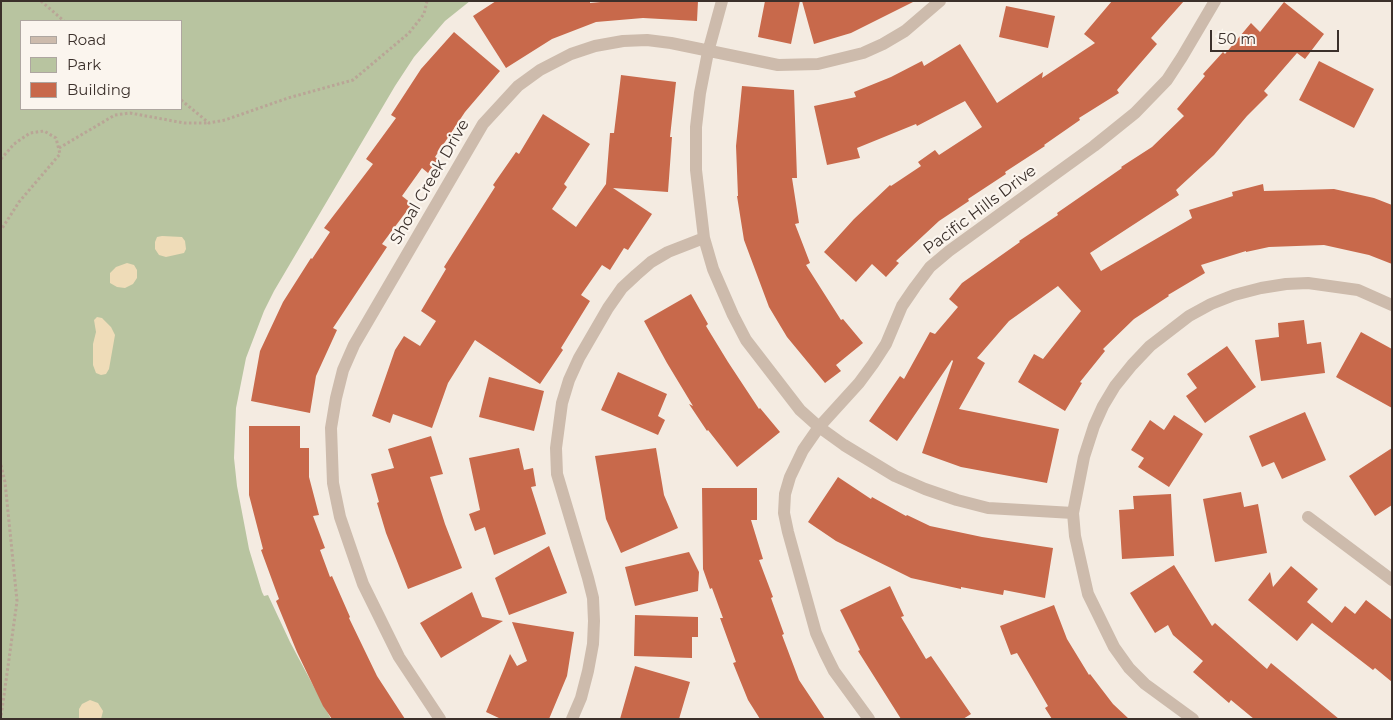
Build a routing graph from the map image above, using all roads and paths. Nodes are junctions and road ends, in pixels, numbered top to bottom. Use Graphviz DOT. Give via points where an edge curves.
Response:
graph roads {
  1 [pos="41,1"];
  2 [pos="427,1"];
  3 [pos="722,1"];
  4 [pos="940,1"];
  5 [pos="1215,1"];
  6 [pos="63,20"];
  7 [pos="708,52"];
  8 [pos="182,101"];
  9 [pos="209,123"];
  10 [pos="59,148"];
  11 [pos="1,159"];
  12 [pos="1,230"];
  13 [pos="704,238"];
  14 [pos="1392,304"];
  15 [pos="819,427"];
  16 [pos="1,465"];
  17 [pos="1073,513"];
  18 [pos="1308,517"];
  19 [pos="1392,580"];
  20 [pos="1,718"];
  21 [pos="440,719"];
  22 [pos="572,719"];
  23 [pos="869,719"];
  24 [pos="1192,719"];
  1 -- 6 [label="path"];
  2 -- 9 [label="path" via="424,14 409,33 353,80"];
  3 -- 7 [label="street"];
  4 -- 7 [label="street, Shoal Creek Drive" via="905,31 883,44 863,53 818,64 778,65"];
  5 -- 15 [label="street, Pacific Hills Drive" via="1167,80 1135,113 930,267 902,306 886,344 873,364"];
  7 -- 13 [label="street" via="696,127 698,203"];
  7 -- 21 [label="street, Shoal Creek Drive" via="671,42 647,40 595,46 540,70 518,86 482,124 469,145 354,345 343,370 331,428 332,483 340,517 363,584 380,619 399,657"];
  8 -- 9 [label="path"];
  9 -- 10 [label="path" via="115,114"];
  10 -- 11 [label="path" via="56,138 44,131 30,132"];
  10 -- 12 [label="path" via="60,154 19,202"];
  13 -- 15 [label="street" via="713,269 746,340 800,410"];
  13 -- 22 [label="street" via="651,262 622,288 579,358 562,404 556,448 557,474 588,578 594,621 594,644 588,671"];
  14 -- 17 [label="street" via="1358,290 1308,283 1286,284 1234,295 1189,316 1150,346 1115,386 1103,406 1084,457"];
  15 -- 17 [label="street" via="895,476 957,500 988,508"];
  15 -- 23 [label="street, Pacific Hills Drive" via="790,476 784,512 816,633 834,671"];
  16 -- 20 [label="path" via="6,482 17,601"];
  17 -- 24 [label="street" via="1088,594 1114,647 1145,684"];
  18 -- 19 [label="street"];
}
